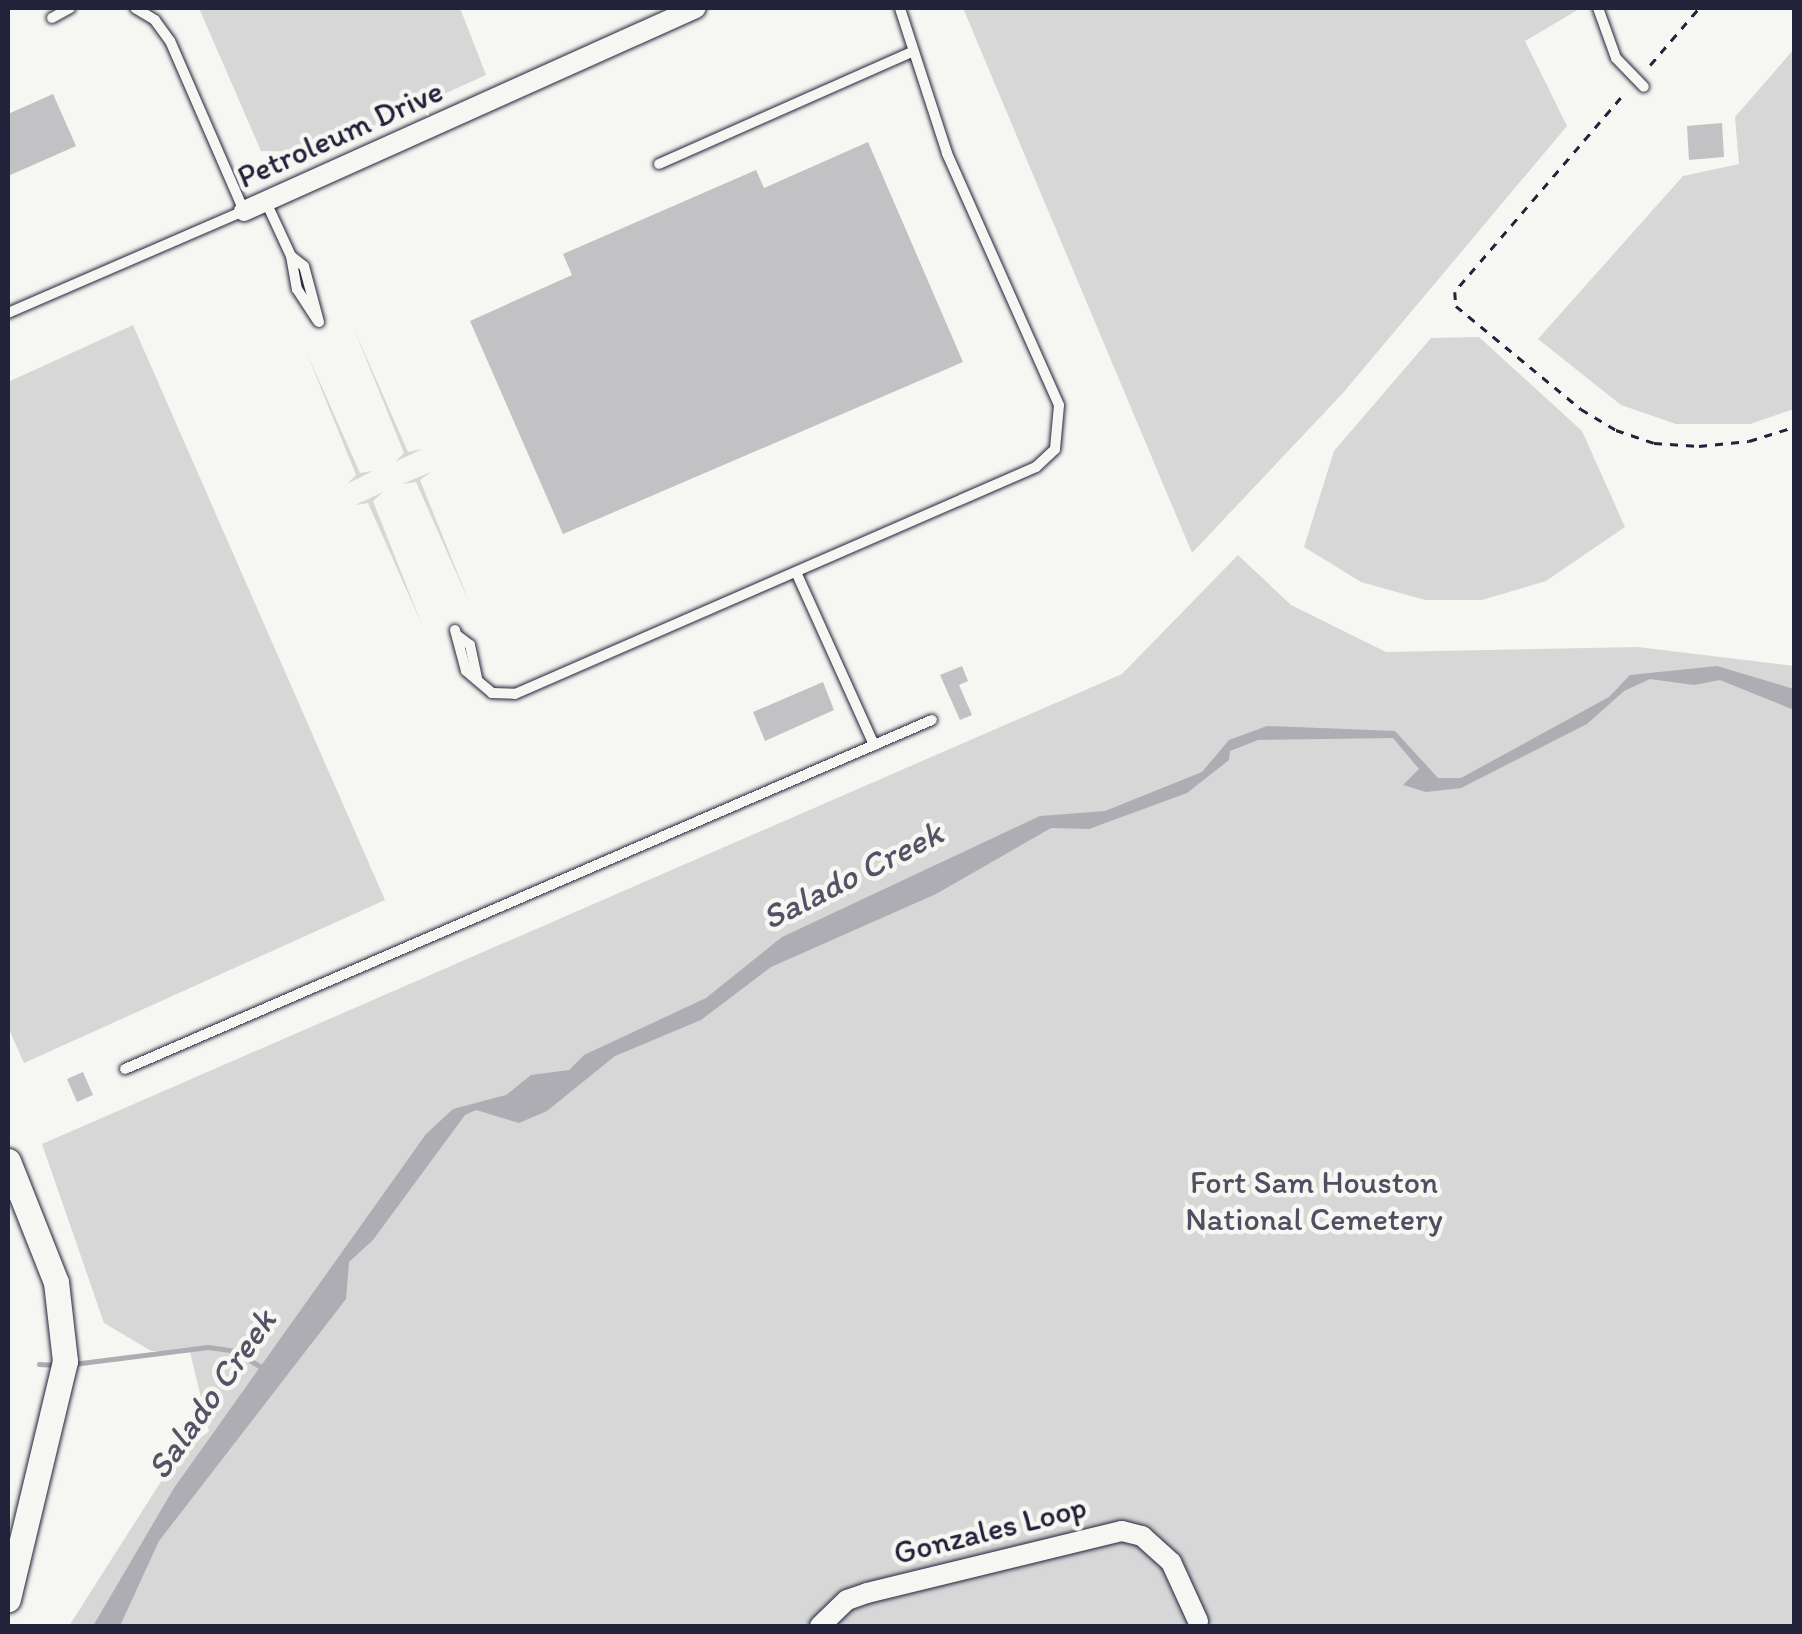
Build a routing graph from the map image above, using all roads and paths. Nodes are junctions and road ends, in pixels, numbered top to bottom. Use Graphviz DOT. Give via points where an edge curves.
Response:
graph roads {
  1 [pos="70,8"];
  2 [pos="135,8"];
  3 [pos="696,8"];
  4 [pos="900,8"];
  5 [pos="1598,8"];
  6 [pos="1699,8"];
  7 [pos="52,18"];
  8 [pos="912,52"];
  9 [pos="1650,65"];
  10 [pos="1644,87"];
  11 [pos="1621,98"];
  12 [pos="659,164"];
  13 [pos="266,201"];
  14 [pos="244,211"];
  15 [pos="291,256"];
  16 [pos="8,313"];
  17 [pos="1794,427"];
  18 [pos="796,572"];
  19 [pos="457,633"];
  20 [pos="932,720"];
  21 [pos="874,746"];
  22 [pos="124,1069"];
  23 [pos="8,1161"];
  24 [pos="8,1599"];
  25 [pos="1194,1625"];
  26 [pos="820,1626"];
  1 -- 7 [label="lane"];
  2 -- 14 [label="lane" via="155,20 170,42"];
  3 -- 13 [label="street, Petroleum Drive"];
  4 -- 8 [label="lane"];
  5 -- 10 [label="lane" via="1616,58"];
  6 -- 9 [label="path"];
  8 -- 12 [label="lane"];
  8 -- 18 [label="lane" via="948,153 1059,405 1061,432 1036,467"];
  11 -- 17 [label="path" via="1455,292 1456,306 1616,430 1654,443 1699,446 1749,442"];
  13 -- 14 [label="street, Petroleum Drive"];
  13 -- 15 [label="lane"];
  14 -- 16 [label="lane, Petroleum Drive"];
  15 -- 15 [label="lane" via="293,280 319,322 304,266"];
  18 -- 19 [label="lane" via="514,694 492,693 477,680 460,660"];
  18 -- 21 [label="lane"];
  20 -- 21 [label="lane"];
  21 -- 22 [label="lane"];
  23 -- 24 [label="street" via="56,1282 65,1361"];
  25 -- 26 [label="street, Gonzales Loop" via="1158,1546 1122,1531 867,1593 847,1600"];
}
